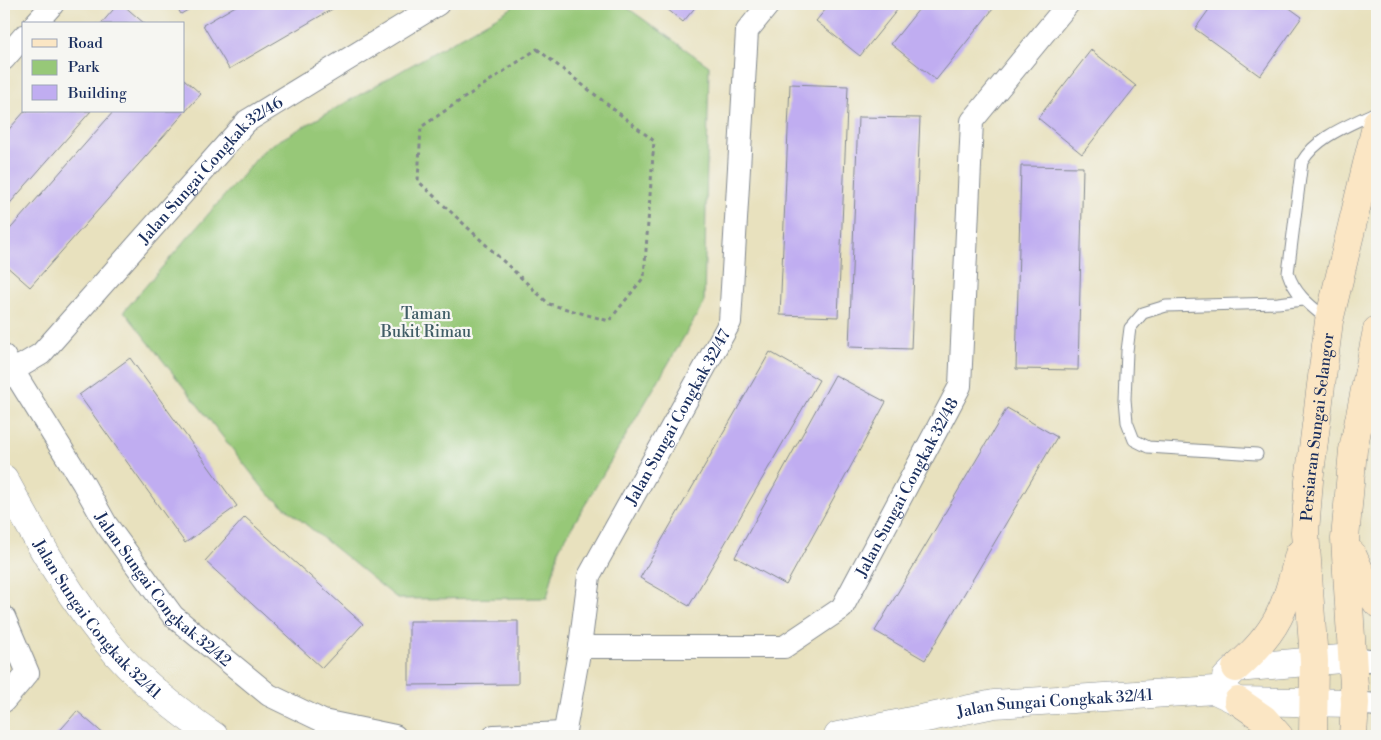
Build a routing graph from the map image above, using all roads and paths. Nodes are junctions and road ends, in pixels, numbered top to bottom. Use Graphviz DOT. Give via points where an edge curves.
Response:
graph roads {
  1 [pos="53,4"];
  2 [pos="438,4"];
  3 [pos="769,4"];
  4 [pos="1068,4"];
  5 [pos="37,22"];
  6 [pos="22,38"];
  7 [pos="537,49"];
  8 [pos="4,59"];
  9 [pos="1377,111"];
  10 [pos="1377,122"];
  11 [pos="1303,300"];
  12 [pos="1330,321"];
  13 [pos="1377,330"];
  14 [pos="7,368"];
  15 [pos="1371,399"];
  16 [pos="1257,454"];
  17 [pos="4,479"];
  18 [pos="1305,532"];
  19 [pos="1345,539"];
  20 [pos="1377,603"];
  21 [pos="4,617"];
  22 [pos="580,647"];
  23 [pos="1365,659"];
  24 [pos="1314,661"];
  25 [pos="1236,668"];
  26 [pos="1226,696"];
  27 [pos="4,701"];
  28 [pos="1315,701"];
  29 [pos="1366,704"];
  30 [pos="564,734"];
  31 [pos="214,736"];
  32 [pos="394,736"];
  33 [pos="494,736"];
  34 [pos="838,736"];
  35 [pos="1279,736"];
  36 [pos="1313,736"];
  37 [pos="1353,736"];
  1 -- 5 [label="street"];
  2 -- 14 [label="street, Jalan Sungai Congkak 32/46" via="247,121 41,354"];
  3 -- 22 [label="street, Jalan Sungai Congkak 32/47" via="747,31 730,322 589,576"];
  4 -- 22 [label="street, Jalan Sungai Congkak 32/48" via="972,120 960,386 842,608 784,647"];
  6 -- 8 [label="street"];
  7 -- 7 [label="path" via="654,141 644,278 610,321 550,304 418,181 421,127"];
  9 -- 11 [label="lane" via="1318,142 1308,150 1302,162 1288,273 1292,286"];
  10 -- 12 [label="main road, Persiaran Sungai Selangor"];
  11 -- 12 [label="lane"];
  11 -- 16 [label="lane" via="1166,306 1143,313 1130,328 1125,398 1134,440 1148,447"];
  12 -- 18 [label="main road, Persiaran Sungai Selangor"];
  13 -- 15 [label="main road"];
  14 -- 32 [label="street, Jalan Sungai Congkak 32/42" via="83,483 106,524 173,616 269,695 323,721"];
  15 -- 19 [label="main road" via="1353,450"];
  17 -- 31 [label="street, Jalan Sungai Congkak 32/41" via="40,546 118,655 149,686"];
  18 -- 24 [label="main road, Persiaran Sungai Selangor"];
  18 -- 25 [label="main road" via="1279,619 1270,634"];
  19 -- 20 [label="main road"];
  19 -- 23 [label="main road"];
  21 -- 27 [label="street" via="28,673"];
  22 -- 30 [label="street, Jalan Sungai Congkak 32/47"];
  23 -- 24 [label="street"];
  23 -- 29 [label="main road"];
  24 -- 25 [label="street"];
  24 -- 28 [label="main road, Persiaran Sungai Selangor"];
  25 -- 26 [label="street"];
  26 -- 28 [label="street, Jalan Sungai Congkak 32/41"];
  26 -- 34 [label="street, Jalan Sungai Congkak 32/41" via="994,704"];
  26 -- 35 [label="main road" via="1264,719"];
  28 -- 29 [label="street, Jalan Sungai Congkak 32/41"];
  28 -- 36 [label="main road, Persiaran Sungai Selangor"];
  29 -- 37 [label="main road"];
  30 -- 33 [label="street"];
}
